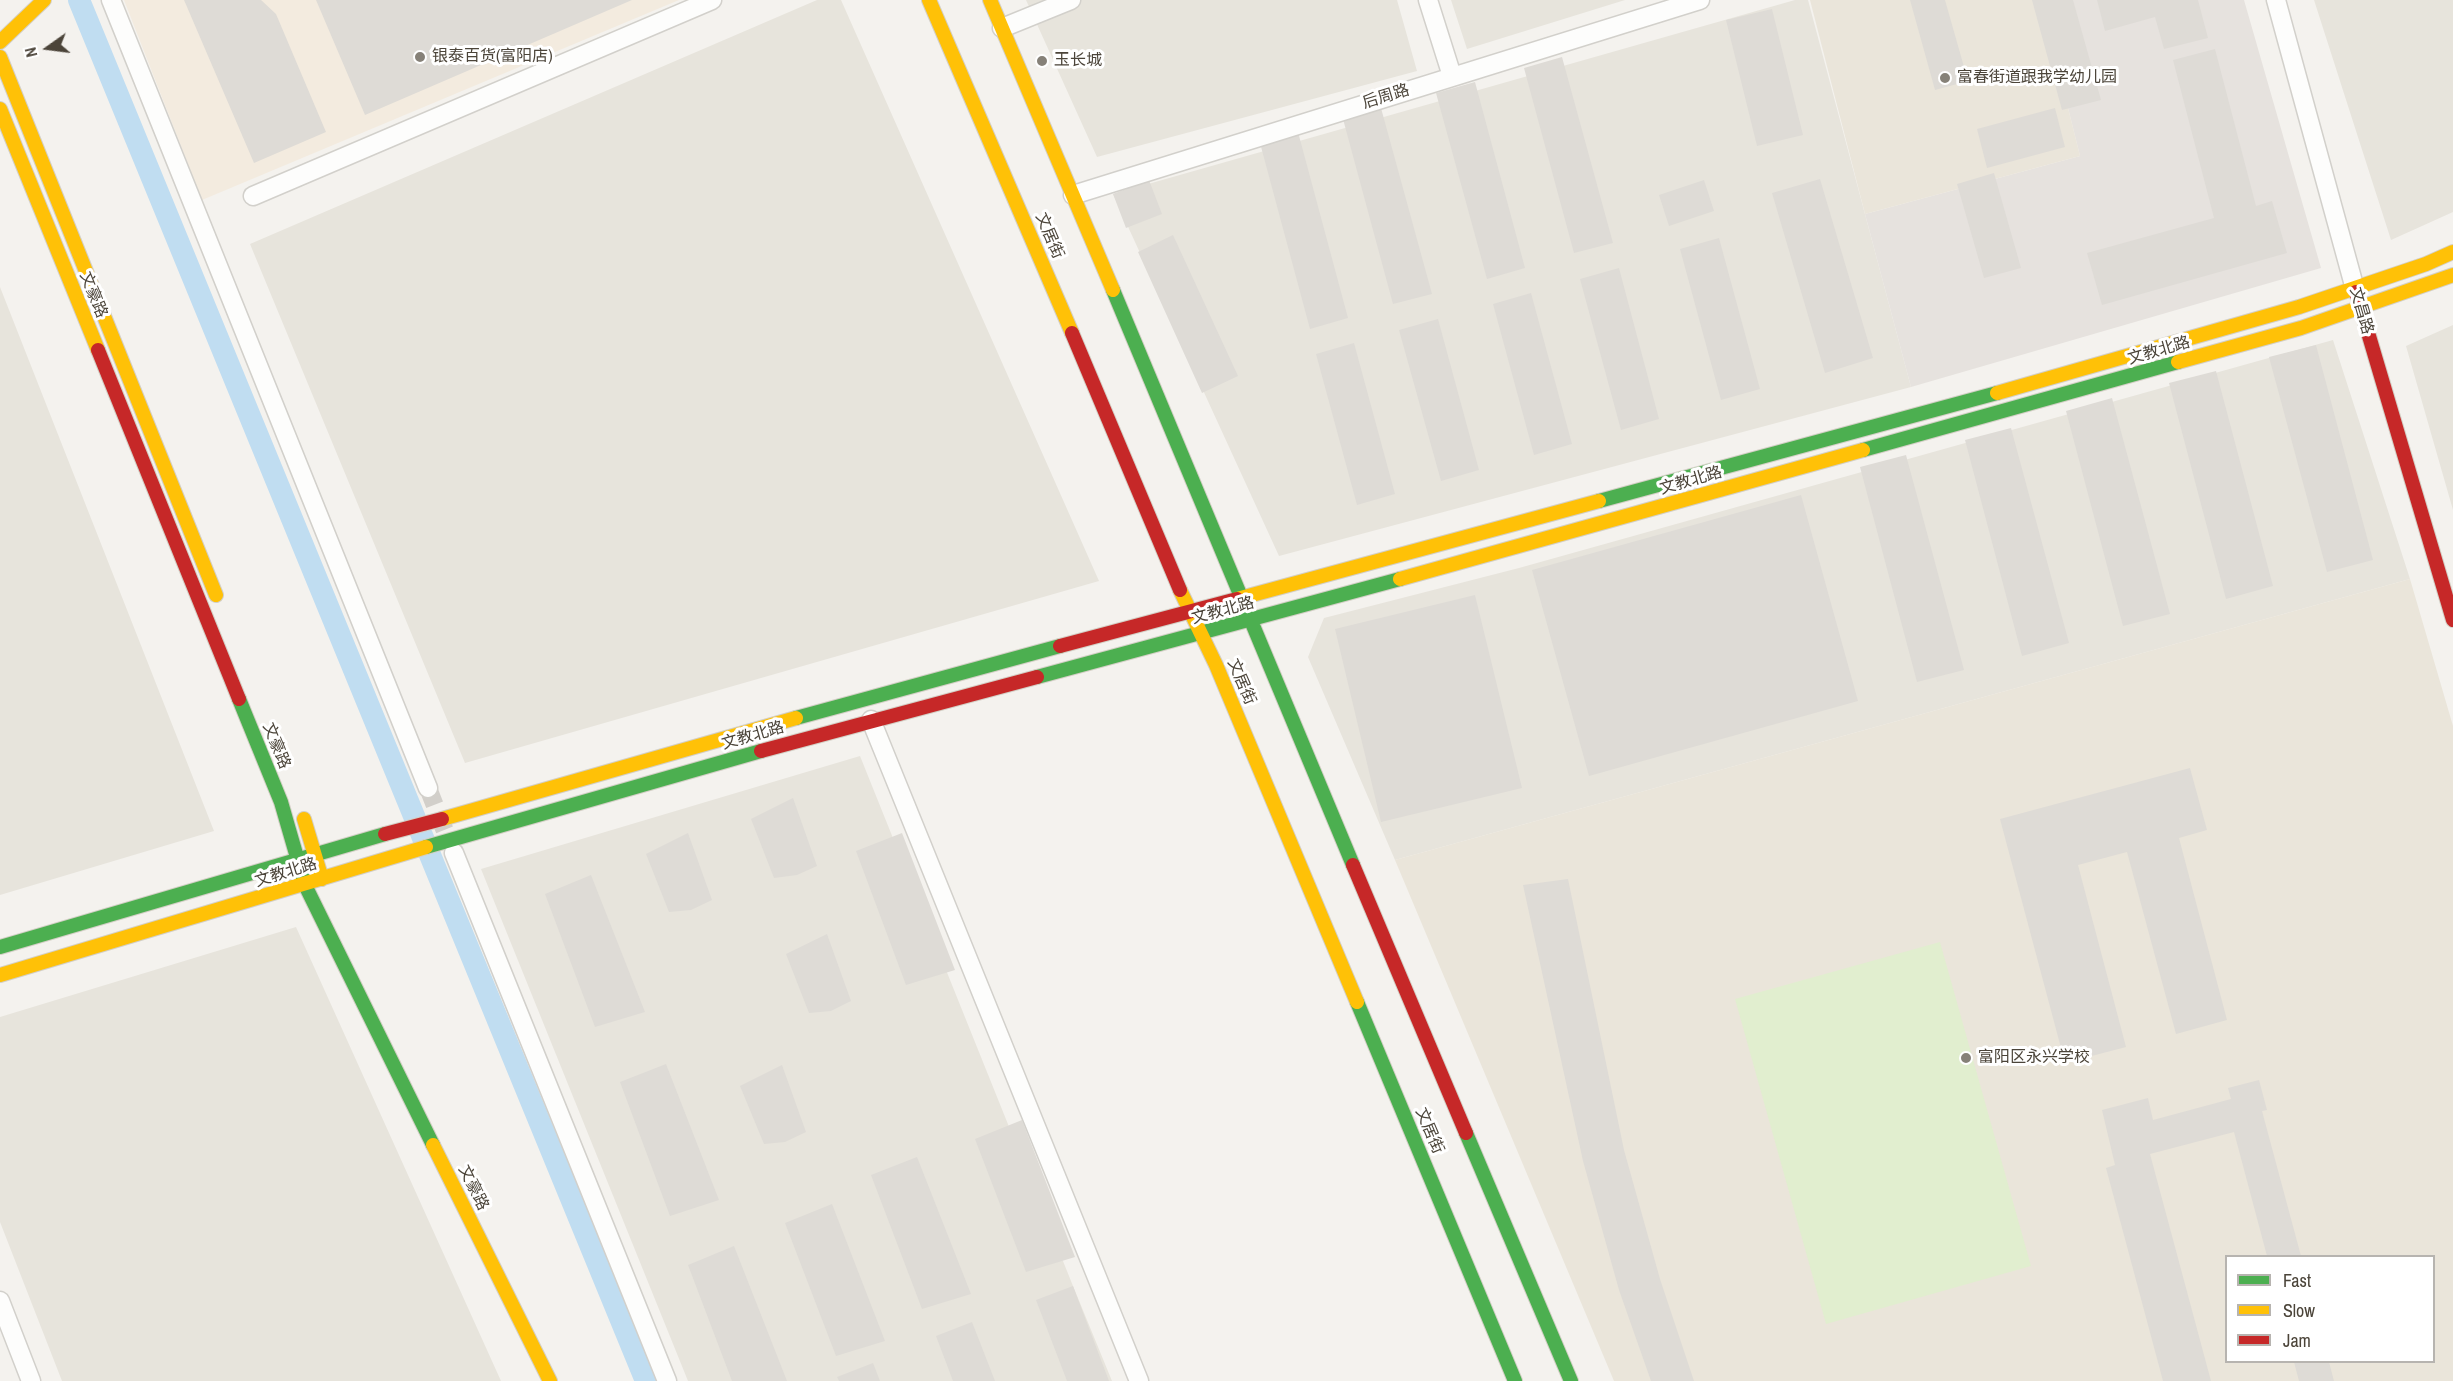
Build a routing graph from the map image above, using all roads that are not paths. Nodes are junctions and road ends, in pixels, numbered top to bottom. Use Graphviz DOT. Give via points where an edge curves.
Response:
graph roads {
  1 [pos="111,0"];
  2 [pos="712,0"];
  3 [pos="929,0"];
  4 [pos="990,0"];
  5 [pos="1071,0"];
  6 [pos="1428,0"];
  7 [pos="1700,0"];
  8 [pos="2276,0"];
  9 [pos="42,2"];
  10 [pos="1002,28"];
  11 [pos="0,42"];
  12 [pos="0,57"];
  13 [pos="1452,76"];
  14 [pos="0,109"];
  15 [pos="1073,195"];
  16 [pos="253,196"];
  17 [pos="2453,252"];
  18 [pos="2453,275"];
  19 [pos="2355,289"];
  20 [pos="2361,308"];
  21 [pos="1242,598"];
  22 [pos="221,608"];
  23 [pos="1192,611"];
  24 [pos="2453,620"];
  25 [pos="1250,621"];
  26 [pos="1202,634"];
  27 [pos="871,720"];
  28 [pos="428,788"];
  29 [pos="301,808"];
  30 [pos="451,847"];
  31 [pos="315,855"];
  32 [pos="298,860"];
  33 [pos="322,879"];
  34 [pos="304,885"];
  35 [pos="0,948"];
  36 [pos="0,975"];
  37 [pos="0,1301"];
  38 [pos="31,1381"];
  39 [pos="550,1381"];
  40 [pos="667,1381"];
  41 [pos="1139,1381"];
  42 [pos="1515,1381"];
  43 [pos="1571,1381"];
  1 -- 28 [label="street"];
  2 -- 16 [label="street"];
  3 -- 23 [label="street, 文居街" via="1034,240 1174,578"];
  4 -- 10 [label="street, 文居街"];
  5 -- 10 [label="street"];
  6 -- 13 [label="street"];
  7 -- 13 [label="street, 后周路"];
  8 -- 19 [label="street, 文昌路"];
  9 -- 11 [label="street"];
  10 -- 15 [label="street, 文居街"];
  12 -- 22 [label="street, 文豪路"];
  13 -- 15 [label="street, 后周路"];
  14 -- 32 [label="street, 文豪路" via="281,802"];
  15 -- 21 [label="street, 文居街"];
  17 -- 19 [label="street, 文教北路"];
  18 -- 20 [label="street, 文教北路"];
  19 -- 20 [label="street, 文昌路"];
  19 -- 21 [label="street, 文教北路" via="2022,386"];
  20 -- 24 [label="street, 文昌路"];
  20 -- 25 [label="street, 文教北路"];
  21 -- 23 [label="street, 文教北路"];
  21 -- 25 [label="street, 文居街"];
  23 -- 26 [label="street, 文居街"];
  23 -- 31 [label="street, 文教北路, bridge" via="807,714"];
  25 -- 26 [label="street, 文教北路"];
  25 -- 43 [label="street, 文居街"];
  26 -- 27 [label="street, 文教北路"];
  26 -- 42 [label="street, 文居街"];
  27 -- 30 [label="street, 文教北路" via="587,799"];
  27 -- 41 [label="street"];
  29 -- 31 [label="street"];
  30 -- 33 [label="street, 文教北路"];
  30 -- 40 [label="street"];
  31 -- 32 [label="street, 文教北路"];
  31 -- 33 [label="street"];
  32 -- 34 [label="street, 文豪路"];
  32 -- 35 [label="street, 文教北路"];
  33 -- 34 [label="street, 文教北路"];
  34 -- 36 [label="street, 文教北路"];
  34 -- 39 [label="street, 文豪路"];
  37 -- 38 [label="street"];
}
